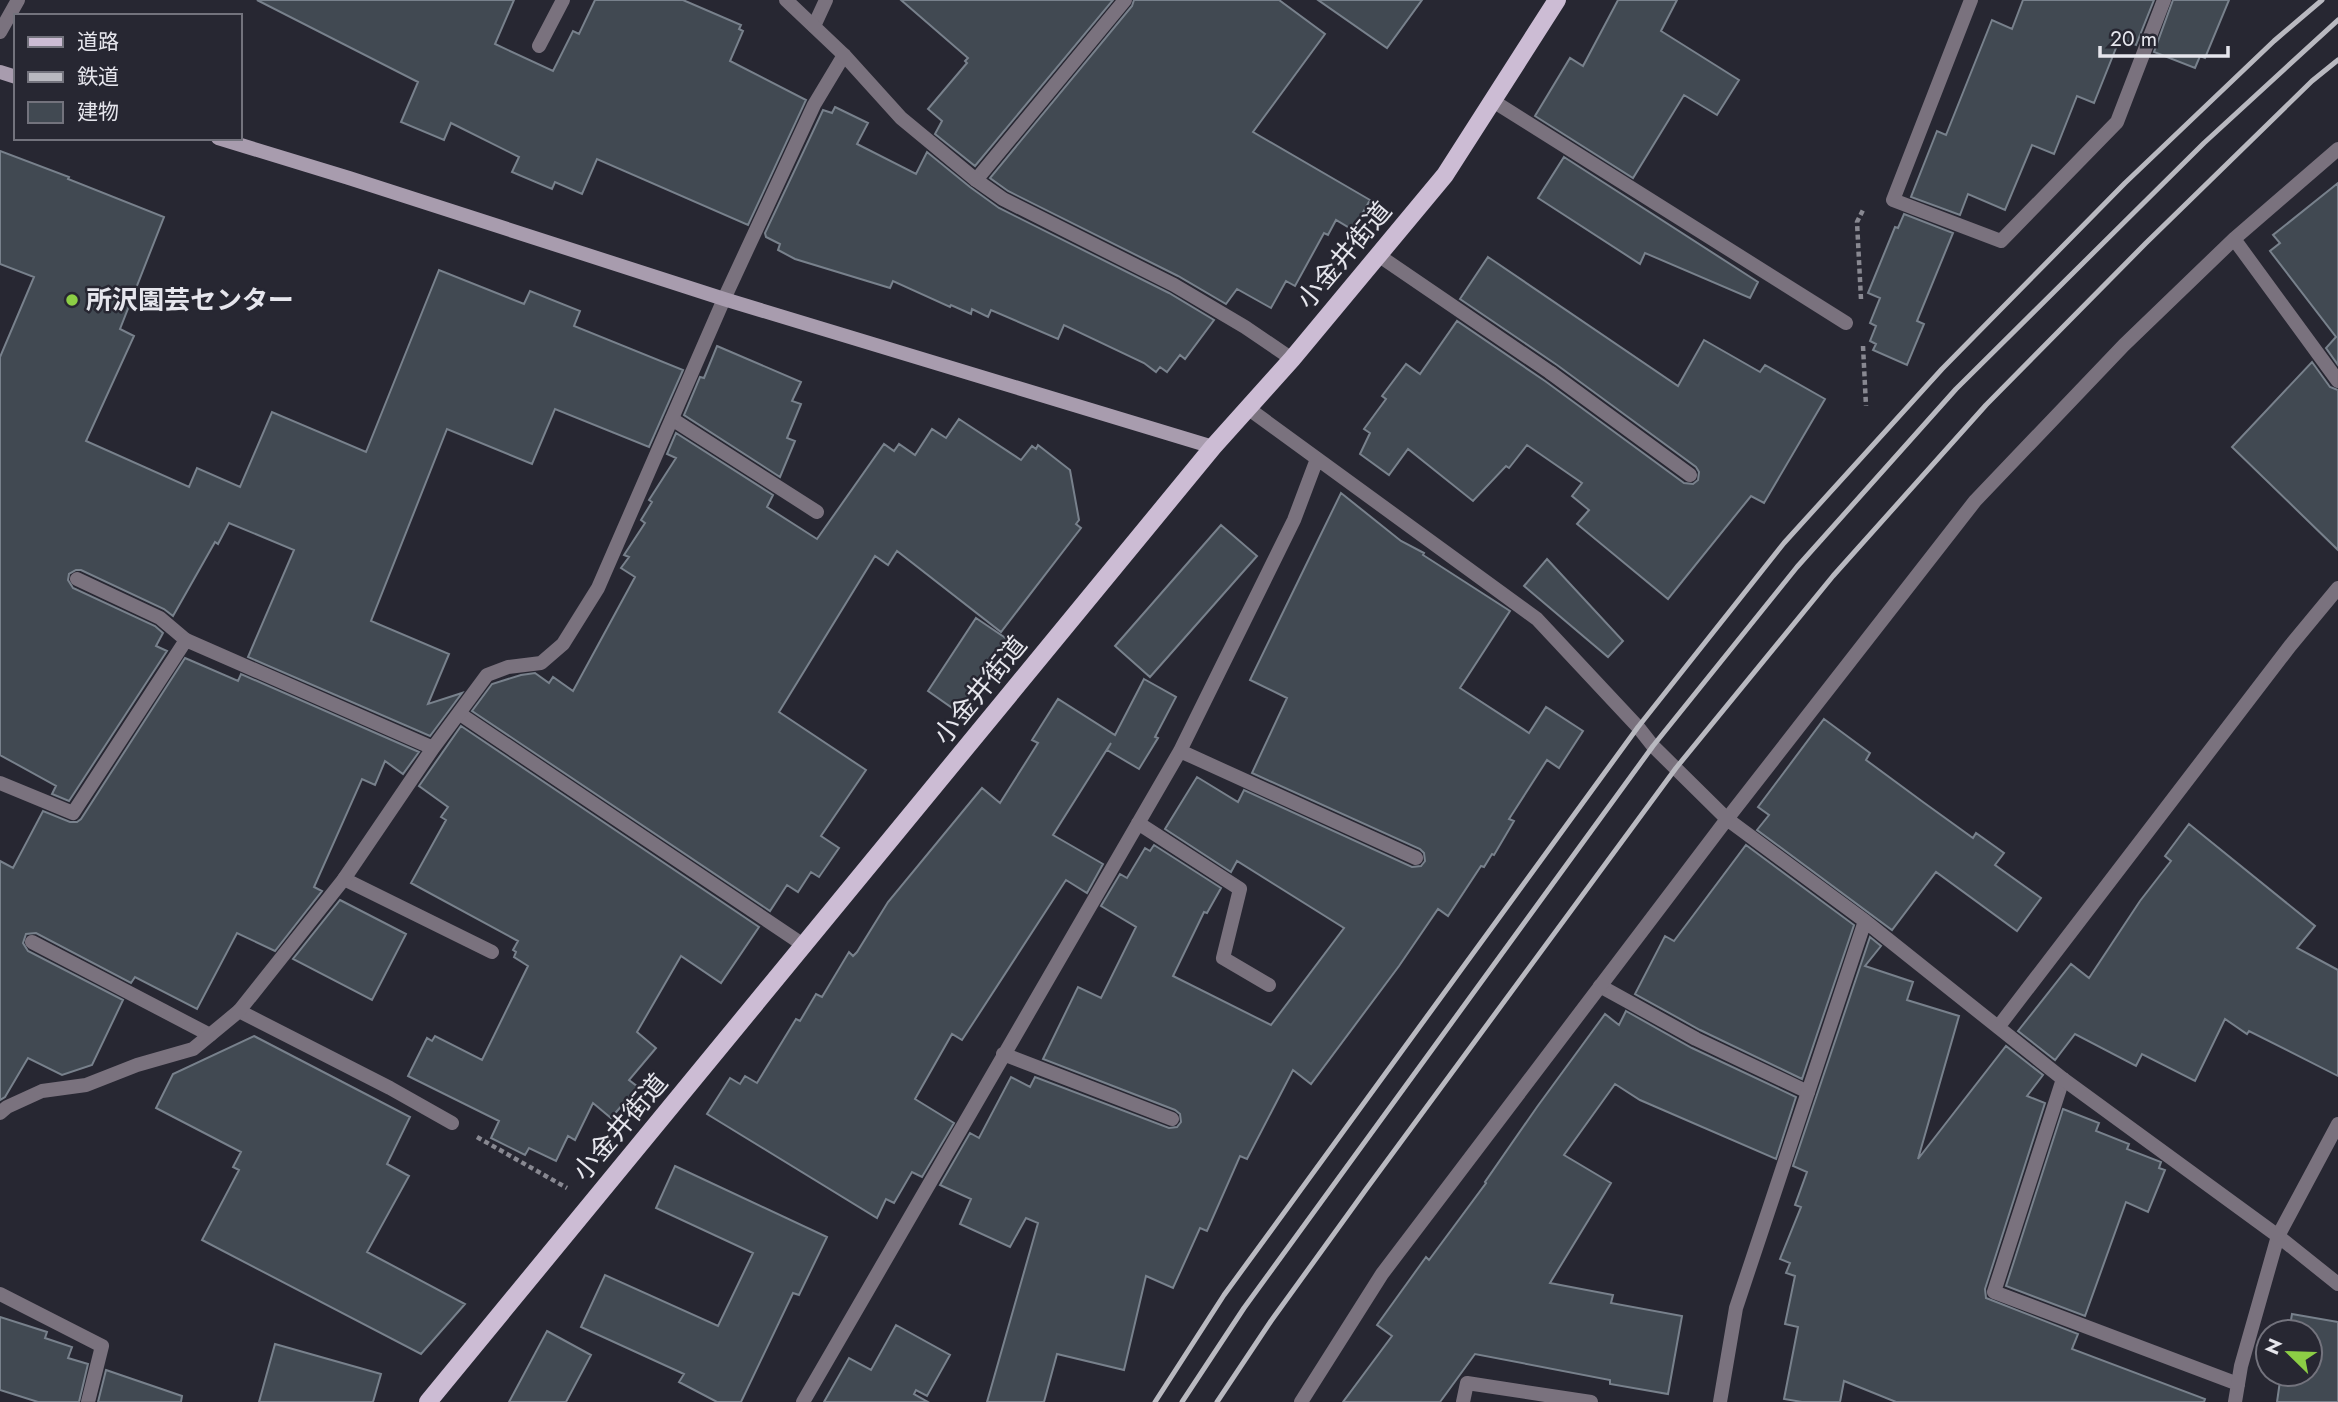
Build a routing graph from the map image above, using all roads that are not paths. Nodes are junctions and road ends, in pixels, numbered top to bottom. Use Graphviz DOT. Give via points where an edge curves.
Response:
graph roads {
  1 [pos="18,0"];
  2 [pos="563,0"];
  3 [pos="786,0"];
  4 [pos="826,0"];
  5 [pos="1125,0"];
  6 [pos="1557,0"];
  7 [pos="1971,0"];
  8 [pos="2164,0"];
  9 [pos="814,26"];
  10 [pos="0,32"];
  11 [pos="539,46"];
  12 [pos="844,55"];
  13 [pos="1493,100"];
  14 [pos="225,140"];
  15 [pos="2338,149"];
  16 [pos="976,180"];
  17 [pos="2234,239"];
  18 [pos="1378,255"];
  19 [pos="724,299"];
  20 [pos="1846,323"];
  21 [pos="1292,359"];
  22 [pos="2338,381"];
  23 [pos="1249,409"];
  24 [pos="672,419"];
  25 [pos="1213,447"];
  26 [pos="1317,459"];
  27 [pos="1690,475"];
  28 [pos="817,512"];
  29 [pos="77,579"];
  30 [pos="2338,588"];
  31 [pos="186,640"];
  32 [pos="460,714"];
  33 [pos="433,748"];
  34 [pos="1180,751"];
  35 [pos="2,788"];
  36 [pos="1727,819"];
  37 [pos="1138,822"];
  38 [pos="1416,858"];
  39 [pos="344,878"];
  40 [pos="1865,921"];
  41 [pos="32,942"];
  42 [pos="805,946"];
  43 [pos="492,951"];
  44 [pos="1269,985"];
  45 [pos="1600,986"];
  46 [pos="239,1011"];
  47 [pos="1998,1026"];
  48 [pos="210,1035"];
  49 [pos="1003,1054"];
  50 [pos="2063,1079"];
  51 [pos="1808,1092"];
  52 [pos="0,1113"];
  53 [pos="1172,1119"];
  54 [pos="452,1123"];
  55 [pos="2338,1124"];
  56 [pos="2278,1236"];
  57 [pos="2338,1284"];
  58 [pos="0,1294"];
  59 [pos="2238,1384"];
  60 [pos="88,1402"];
  61 [pos="428,1402"];
  62 [pos="803,1402"];
  63 [pos="1301,1402"];
  64 [pos="1463,1402"];
  65 [pos="1591,1402"];
  66 [pos="1720,1402"];
  67 [pos="2235,1402"];
  1 -- 10 [label="street"];
  2 -- 11 [label="street"];
  3 -- 9 [label="street"];
  4 -- 9 [label="street"];
  5 -- 16 [label="street"];
  6 -- 13 [label="main road, 小金井街道"];
  7 -- 8 [label="street" via="1893,200 2001,242 2117,122"];
  9 -- 12 [label="street"];
  12 -- 16 [label="street" via="901,118"];
  12 -- 19 [label="street" via="814,105"];
  13 -- 18 [label="main road, 小金井街道" via="1445,175"];
  13 -- 20 [label="street"];
  14 -- 19 [label="street"];
  15 -- 17 [label="street"];
  16 -- 21 [label="street" via="1003,199 1174,285"];
  17 -- 22 [label="street"];
  17 -- 36 [label="street" via="2124,345 1975,502"];
  18 -- 21 [label="main road, 小金井街道"];
  18 -- 27 [label="street"];
  19 -- 24 [label="street"];
  19 -- 25 [label="street"];
  21 -- 23 [label="main road, 小金井街道"];
  23 -- 25 [label="main road, 小金井街道"];
  23 -- 26 [label="street"];
  24 -- 28 [label="street"];
  24 -- 32 [label="street" via="598,588 563,644 541,663 488,675"];
  25 -- 42 [label="main road, 小金井街道"];
  26 -- 34 [label="street" via="1294,520"];
  26 -- 36 [label="street" via="1536,619"];
  29 -- 31 [label="street" via="160,618"];
  30 -- 47 [label="street"];
  31 -- 33 [label="street"];
  31 -- 35 [label="street" via="73,813"];
  32 -- 33 [label="street"];
  32 -- 42 [label="street"];
  33 -- 39 [label="street"];
  34 -- 37 [label="street"];
  34 -- 38 [label="street"];
  36 -- 40 [label="street"];
  36 -- 45 [label="street"];
  37 -- 44 [label="street" via="1240,889 1223,958"];
  37 -- 49 [label="street"];
  39 -- 43 [label="street"];
  39 -- 46 [label="street"];
  40 -- 47 [label="street"];
  40 -- 51 [label="street"];
  41 -- 48 [label="street"];
  42 -- 61 [label="main road, 小金井街道"];
  45 -- 51 [label="street" via="1696,1039"];
  45 -- 63 [label="street" via="1382,1274"];
  46 -- 48 [label="street"];
  46 -- 54 [label="street"];
  47 -- 50 [label="street"];
  48 -- 52 [label="street" via="193,1049 86,1085 41,1091"];
  49 -- 53 [label="street"];
  49 -- 62 [label="street"];
  50 -- 56 [label="street"];
  50 -- 59 [label="street" via="1994,1292"];
  51 -- 66 [label="street" via="1736,1308"];
  55 -- 56 [label="street"];
  56 -- 57 [label="street"];
  56 -- 59 [label="street"];
  58 -- 60 [label="street" via="102,1346"];
  59 -- 67 [label="street"];
  64 -- 65 [label="street" via="1466,1383"];
}
